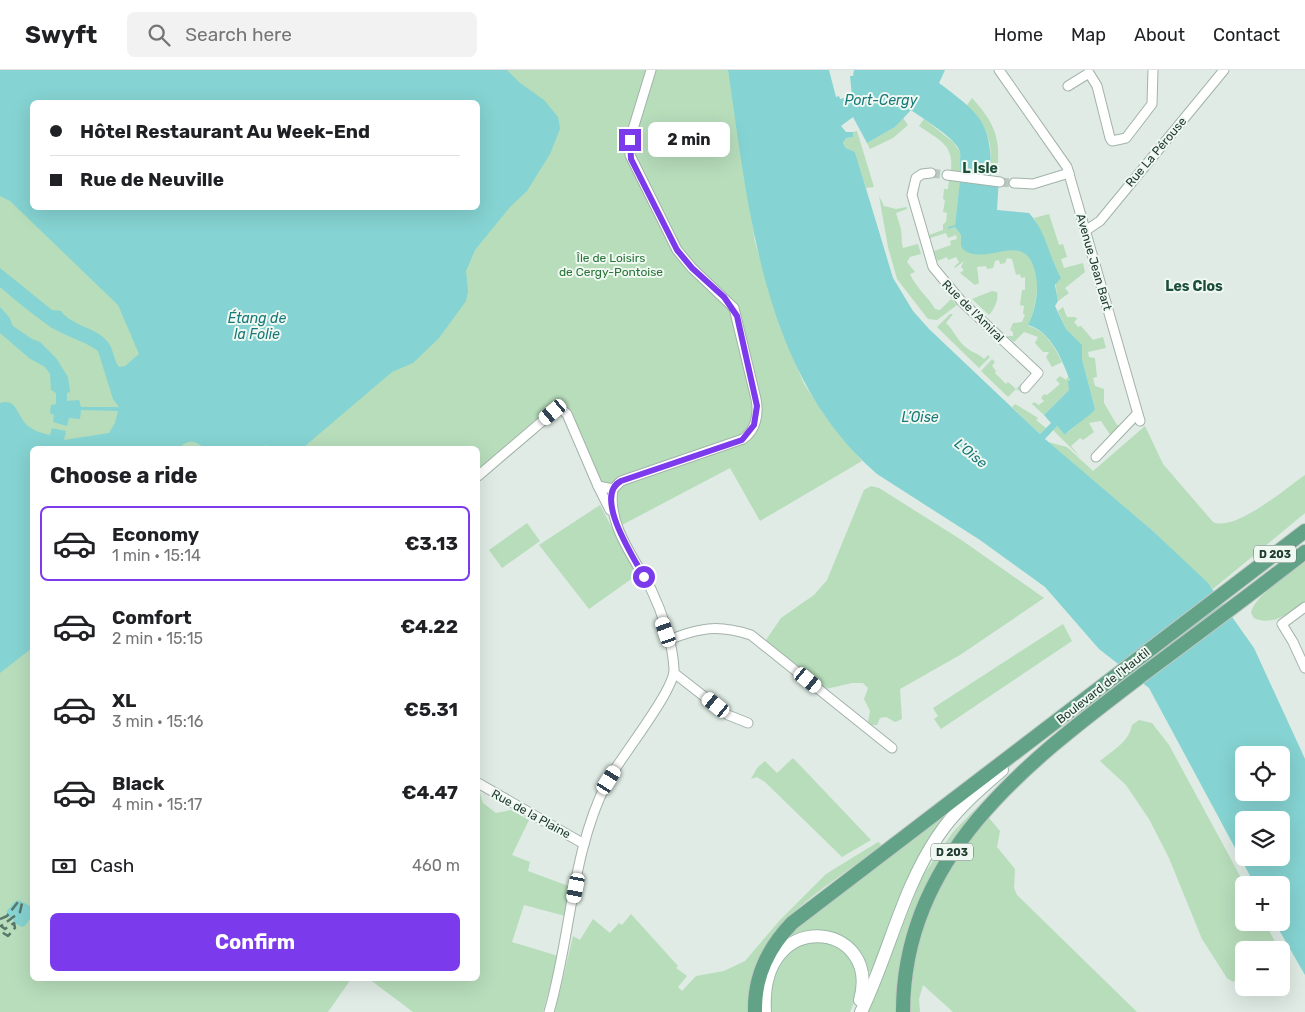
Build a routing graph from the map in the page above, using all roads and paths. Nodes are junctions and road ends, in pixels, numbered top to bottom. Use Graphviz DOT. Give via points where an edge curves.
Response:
graph roads {
  1 [pos="651,70"];
  2 [pos="999,70"];
  3 [pos="1153,70"];
  4 [pos="1224,70"];
  5 [pos="1088,71"];
  6 [pos="1068,86"];
  7 [pos="931,173"];
  8 [pos="1069,174"];
  9 [pos="949,175"];
  10 [pos="1000,182"];
  11 [pos="1014,183"];
  12 [pos="1085,231"];
  13 [pos="1025,388"];
  14 [pos="1096,457"];
  15 [pos="480,474"];
  16 [pos="598,486"];
  17 [pos="613,489"];
  18 [pos="614,518"];
  19 [pos="1305,531"];
  20 [pos="1305,552"];
  21 [pos="1305,607"];
  22 [pos="668,640"];
  23 [pos="1305,668"];
  24 [pos="674,673"];
  25 [pos="748,723"];
  26 [pos="1070,731"];
  27 [pos="1043,732"];
  28 [pos="892,748"];
  29 [pos="480,784"];
  30 [pos="584,844"];
  31 [pos="923,862"];
  32 [pos="549,1012"];
  33 [pos="755,1012"];
  34 [pos="765,1012"];
  35 [pos="856,1012"];
  36 [pos="861,1012"];
  37 [pos="903,1012"];
  1 -- 17 [label="street" via="630,140 630,154 677,250 734,308 757,413 752,430 742,440 621,481"];
  2 -- 8 [label="street, Avenue Jean Bart" via="1063,159"];
  3 -- 5 [label="street" via="1152,104 1127,137 1114,141 1110,138 1097,86"];
  4 -- 12 [label="street, Rue La Pérouse" via="1100,221"];
  5 -- 6 [label="street"];
  7 -- 13 [label="street, Rue de l'Amiral" via="916,178 912,195 930,260 940,277 961,300 1038,373"];
  8 -- 11 [label="street" via="1032,184"];
  8 -- 12 [label="street, Avenue Jean Bart"];
  9 -- 10 [label="street"];
  12 -- 14 [label="street, Avenue Jean Bart" via="1138,418"];
  15 -- 16 [label="street" via="555,411 563,410"];
  16 -- 17 [label="street"];
  16 -- 18 [label="street"];
  17 -- 18 [label="street"];
  18 -- 22 [label="street" via="652,592"];
  19 -- 27 [label="main road, Boulevard de l'Hautil / D 203"];
  20 -- 26 [label="main road, Boulevard de l'Hautil / D 203"];
  21 -- 23 [label="street" via="1282,624"];
  22 -- 24 [label="street"];
  22 -- 28 [label="street" via="705,628 751,634"];
  24 -- 25 [label="street" via="728,715"];
  24 -- 30 [label="street" via="609,780 594,810"];
  26 -- 31 [label="main road, Boulevard de l'Hautil" via="1015,770 978,802"];
  26 -- 37 [label="main road, D 203" via="984,810 941,870 915,933 906,973"];
  27 -- 31 [label="main road, Boulevard de l'Hautil" via="953,816"];
  27 -- 33 [label="main road" via="792,923 764,963 757,987"];
  29 -- 30 [label="street, Rue de la Plaine"];
  30 -- 32 [label="street"];
  31 -- 36 [label="main road, Boulevard de l'Hautil"];
  34 -- 35 [label="main road" via="767,985 778,958 790,944 813,936 824,936 838,942 859,964 864,980"];
}
